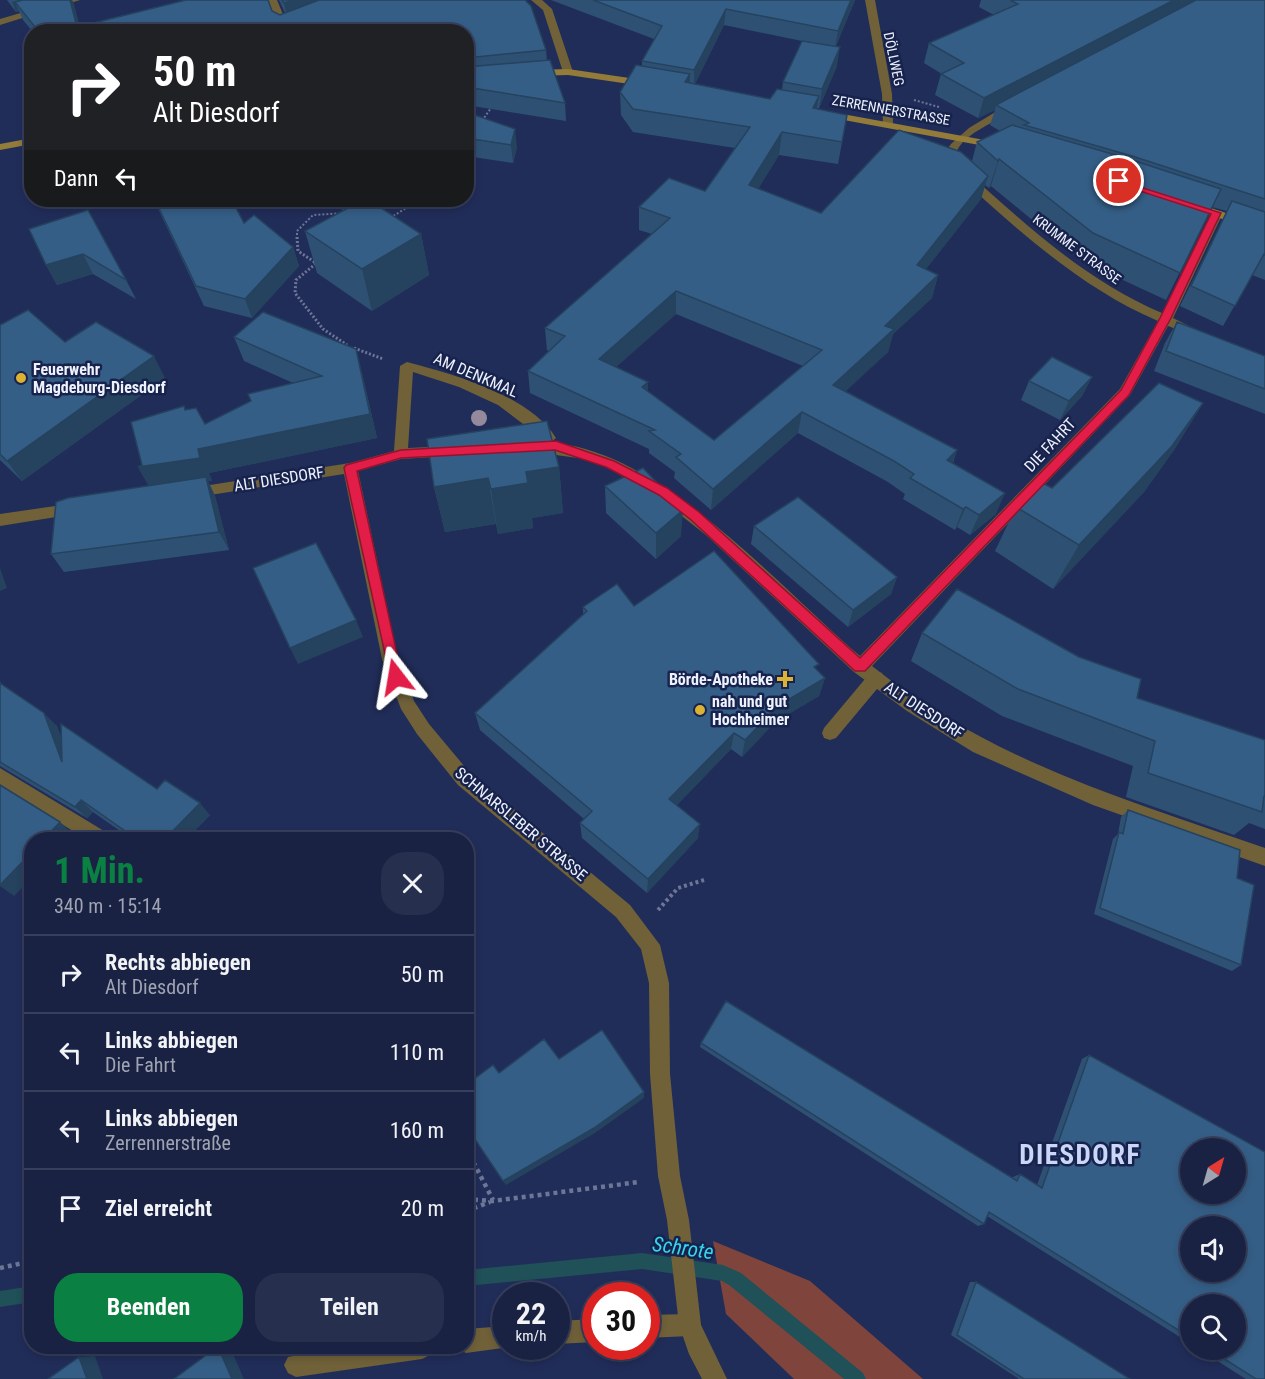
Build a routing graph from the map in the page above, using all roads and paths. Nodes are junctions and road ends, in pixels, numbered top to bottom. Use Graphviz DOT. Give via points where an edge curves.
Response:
graph roads {
  1 [pos="75,0"];
  2 [pos="272,0"];
  3 [pos="536,0"];
  4 [pos="870,0"];
  5 [pos="305,20"];
  6 [pos="0,22"];
  7 [pos="282,24"];
  8 [pos="294,24"];
  9 [pos="568,72"];
  10 [pos="502,77"];
  11 [pos="660,86"];
  12 [pos="1022,101"];
  13 [pos="818,112"];
  14 [pos="888,124"];
  15 [pos="478,128"];
  16 [pos="965,138"];
  17 [pos="24,142"];
  18 [pos="0,147"];
  19 [pos="1015,150"];
  20 [pos="1180,200"];
  21 [pos="408,207"];
  22 [pos="349,213"];
  23 [pos="1217,213"];
  24 [pos="384,214"];
  25 [pos="396,215"];
  26 [pos="386,221"];
  27 [pos="1265,230"];
  28 [pos="326,257"];
  29 [pos="316,263"];
  30 [pos="1166,318"];
  31 [pos="1206,338"];
  32 [pos="407,366"];
  33 [pos="556,446"];
  34 [pos="520,447"];
  35 [pos="472,450"];
  36 [pos="401,454"];
  37 [pos="350,468"];
  38 [pos="181,494"];
  39 [pos="88,507"];
  40 [pos="0,520"];
  41 [pos="860,667"];
  42 [pos="876,678"];
  43 [pos="830,733"];
  44 [pos="0,776"];
  45 [pos="91,832"];
  46 [pos="1265,857"];
  47 [pos="704,880"];
  48 [pos="640,929"];
  49 [pos="474,1164"];
  50 [pos="669,1176"];
  51 [pos="474,1200"];
  52 [pos="493,1201"];
  53 [pos="474,1208"];
  54 [pos="24,1264"];
  55 [pos="0,1268"];
  56 [pos="690,1325"];
  57 [pos="660,1326"];
  58 [pos="492,1338"];
  59 [pos="474,1340"];
  60 [pos="373,1354"];
  61 [pos="296,1365"];
  62 [pos="715,1379"];
  1 -- 6 [label="street"];
  2 -- 7 [label="street"];
  3 -- 9 [label="street" via="547,9"];
  4 -- 14 [label="street, DÖLLWEG" via="887,94"];
  5 -- 8 [label="street"];
  9 -- 10 [label="main road"];
  9 -- 11 [label="main road"];
  10 -- 15 [label="path" via="501,92"];
  12 -- 16 [label="street" via="982,123"];
  13 -- 14 [label="main road, ZERRENNERSTRASSE"];
  14 -- 16 [label="main road, ZERRENNERSTRASSE"];
  16 -- 19 [label="main road, ZERRENNERSTRASSE"];
  16 -- 30 [label="street, KRUMME STRASSE" via="947,156 957,171 1096,284 1129,304"];
  17 -- 18 [label="main road"];
  20 -- 23 [label="main road"];
  21 -- 25 [label="path"];
  22 -- 29 [label="path" via="313,215 297,231 298,251"];
  23 -- 27 [label="main road"];
  23 -- 30 [label="street, DIE FAHRT"];
  24 -- 25 [label="path"];
  25 -- 26 [label="path"];
  28 -- 29 [label="path, AM DENKMAL"];
  29 -- 32 [label="path, AM DENKMAL" via="302,273 294,287 307,312 343,343 373,357"];
  30 -- 31 [label="street, KRUMME STRASSE"];
  30 -- 41 [label="street, DIE FAHRT" via="1125,392"];
  32 -- 33 [label="street, AM DENKMAL" via="508,405 535,423"];
  32 -- 36 [label="street, AM DENKMAL"];
  33 -- 34 [label="street, ALT DIESDORF"];
  33 -- 41 [label="street, ALT DIESDORF" via="610,464 663,492"];
  35 -- 36 [label="street, ALT DIESDORF"];
  36 -- 37 [label="street, ALT DIESDORF"];
  37 -- 38 [label="street, ALT DIESDORF"];
  37 -- 48 [label="street, SCHNARSLEBER STRASSE" via="390,659 407,704 464,780 597,888"];
  39 -- 40 [label="street"];
  41 -- 42 [label="street, ALT DIESDORF"];
  42 -- 43 [label="street"];
  42 -- 46 [label="street, ALT DIESDORF" via="942,725 1046,778"];
  44 -- 45 [label="street"];
  47 -- 48 [label="path" via="678,888"];
  48 -- 50 [label="street, SCHNARSLEBER STRASSE" via="655,957 659,983 660,1074"];
  49 -- 52 [label="path"];
  50 -- 52 [label="path" via="625,1186"];
  50 -- 56 [label="street, SCHNARSLEBER STRASSE"];
  51 -- 52 [label="path"];
  52 -- 53 [label="path"];
  54 -- 55 [label="path"];
  56 -- 57 [label="street"];
  56 -- 62 [label="street, SCHNARSLEBER STRASSE"];
  58 -- 59 [label="street"];
  60 -- 61 [label="street"];
}
